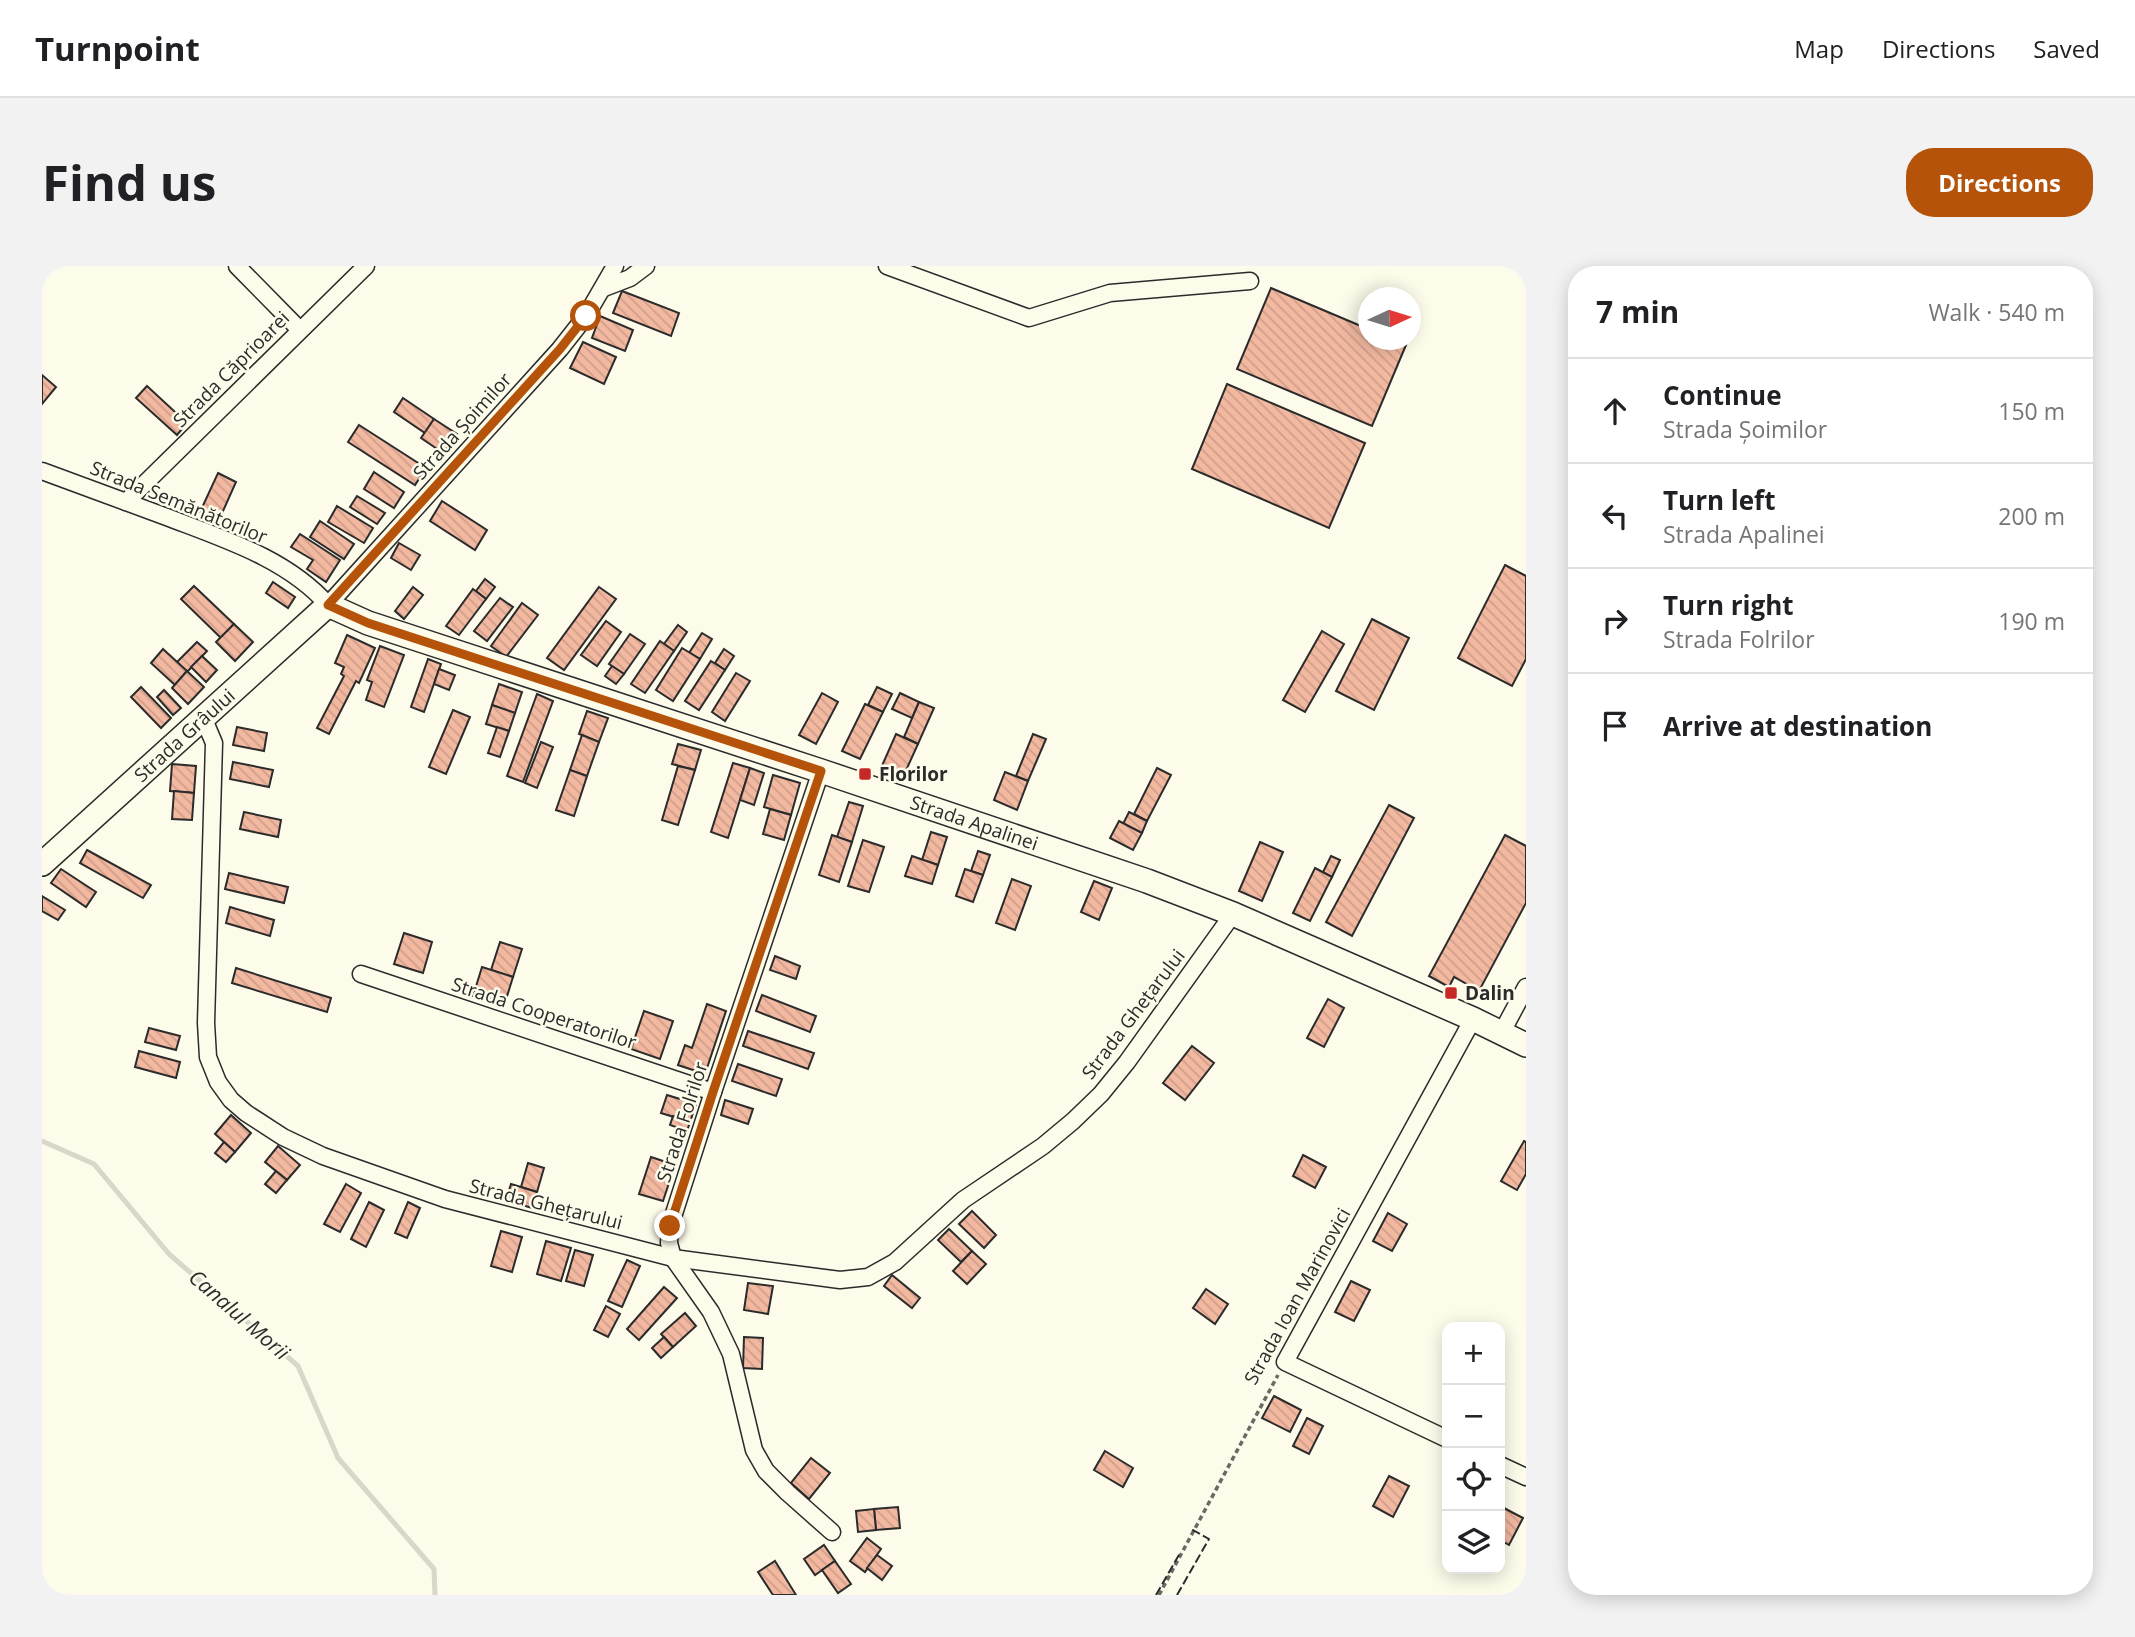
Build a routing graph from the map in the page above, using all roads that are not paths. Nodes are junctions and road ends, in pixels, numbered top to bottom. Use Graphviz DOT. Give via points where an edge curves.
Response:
graph roads {
  1 [pos="237,266"];
  2 [pos="366,266"];
  3 [pos="615,266"];
  4 [pos="646,266"];
  5 [pos="887,266"];
  6 [pos="1250,281"];
  7 [pos="604,288"];
  8 [pos="300,330"];
  9 [pos="42,471"];
  10 [pos="126,502"];
  11 [pos="328,605"];
  12 [pos="203,717"];
  13 [pos="821,771"];
  14 [pos="42,864"];
  15 [pos="1233,914"];
  16 [pos="361,974"];
  17 [pos="1526,987"];
  18 [pos="1473,1018"];
  19 [pos="1502,1032"];
  20 [pos="1526,1045"];
  21 [pos="713,1092"];
  22 [pos="673,1258"];
  23 [pos="1442,1437"];
  24 [pos="1505,1467"];
  25 [pos="1526,1477"];
  26 [pos="832,1532"];
  1 -- 8 [label="street"];
  2 -- 8 [label="street, Strada Căprioarei"];
  3 -- 7 [label="street, Strada Șoimilor"];
  4 -- 7 [label="street"];
  5 -- 6 [label="street" via="1029,318 1110,293"];
  7 -- 11 [label="street, Strada Șoimilor" via="560,349"];
  8 -- 10 [label="street, Strada Căprioarei"];
  9 -- 10 [label="street, Strada Semănătorilor"];
  10 -- 11 [label="street, Strada Semănătorilor" via="275,563 314,589"];
  11 -- 12 [label="street, Strada Grâului"];
  11 -- 13 [label="street, Strada Apalinei" via="368,623"];
  12 -- 14 [label="street, Strada Grâului"];
  12 -- 22 [label="street, Strada Ghețarului" via="214,743 208,1057 231,1100 283,1137 323,1156 445,1199"];
  13 -- 15 [label="street, Strada Apalinei"];
  13 -- 21 [label="street, Strada Folrilor"];
  15 -- 18 [label="street, Strada Apalinei"];
  15 -- 22 [label="street, Strada Ghețarului" via="1101,1094 1044,1146 963,1200 883,1270 869,1277 840,1280"];
  16 -- 21 [label="street, Strada Cooperatorilor"];
  17 -- 19 [label="street"];
  18 -- 19 [label="street, Strada Apalinei"];
  18 -- 23 [label="street, Strada Ioan Marinovici" via="1285,1362"];
  19 -- 20 [label="street, Strada Apalinei"];
  21 -- 22 [label="street, Strada Folrilor" via="670,1226"];
  22 -- 26 [label="street" via="723,1334 754,1450 766,1471"];
  24 -- 25 [label="street"];
}
